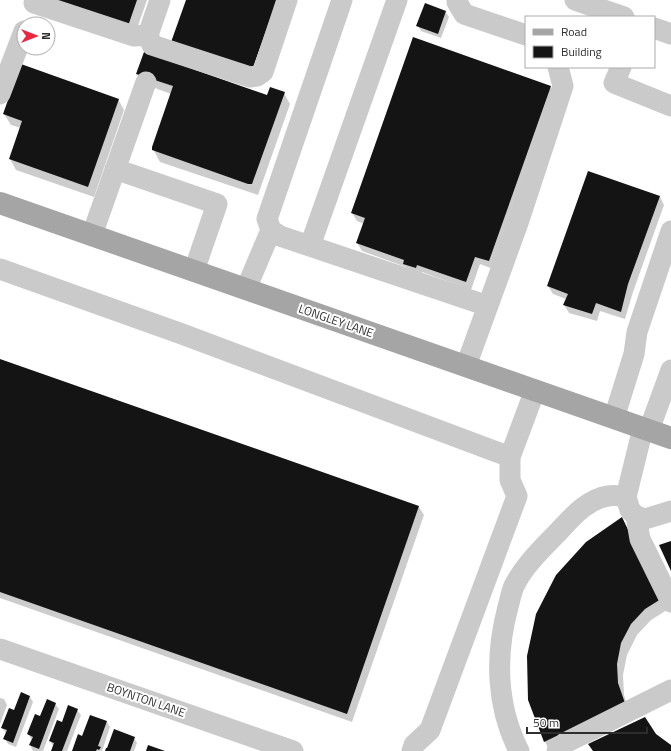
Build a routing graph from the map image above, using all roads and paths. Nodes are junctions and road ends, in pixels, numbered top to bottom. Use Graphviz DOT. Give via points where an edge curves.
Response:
graph roads {
  1 [pos="160,0"];
  2 [pos="287,0"];
  3 [pos="342,0"];
  4 [pos="397,0"];
  5 [pos="457,0"];
  6 [pos="35,1"];
  7 [pos="574,6"];
  8 [pos="29,16"];
  9 [pos="619,16"];
  10 [pos="148,35"];
  11 [pos="525,35"];
  12 [pos="16,52"];
  13 [pos="558,68"];
  14 [pos="620,68"];
  15 [pos="146,82"];
  16 [pos="0,94"];
  17 [pos="671,106"];
  18 [pos="115,169"];
  19 [pos="0,203"];
  20 [pos="271,230"];
  21 [pos="671,231"];
  22 [pos="92,235"];
  23 [pos="310,246"];
  24 [pos="0,269"];
  25 [pos="194,271"];
  26 [pos="246,289"];
  27 [pos="488,306"];
  28 [pos="466,366"];
  29 [pos="671,370"];
  30 [pos="535,390"];
  31 [pos="614,418"];
  32 [pos="646,429"];
  33 [pos="671,438"];
  34 [pos="510,456"];
  35 [pos="626,496"];
  36 [pos="671,511"];
  37 [pos="636,516"];
  38 [pos="671,602"];
  39 [pos="0,648"];
  40 [pos="671,690"];
  41 [pos="265,746"];
  42 [pos="293,751"];
  43 [pos="412,751"];
  44 [pos="519,751"];
  45 [pos="557,751"];
  1 -- 10 [label="street"];
  2 -- 10 [label="street" via="263,72 257,76 250,77 152,44"];
  3 -- 20 [label="street" via="267,219"];
  4 -- 23 [label="street"];
  5 -- 11 [label="street" via="464,14"];
  6 -- 8 [label="street"];
  6 -- 10 [label="street" via="134,36"];
  7 -- 9 [label="street"];
  12 -- 16 [label="street"];
  13 -- 27 [label="street" via="563,86"];
  14 -- 17 [label="street" via="614,83"];
  15 -- 18 [label="street"];
  18 -- 22 [label="street"];
  18 -- 25 [label="street" via="217,204"];
  19 -- 22 [label="main road, LONGLEY LANE"];
  20 -- 23 [label="street" via="280,236"];
  20 -- 26 [label="street"];
  21 -- 31 [label="street" via="637,332 634,354"];
  22 -- 25 [label="main road, LONGLEY LANE"];
  23 -- 27 [label="street"];
  24 -- 34 [label="street"];
  25 -- 26 [label="main road, LONGLEY LANE"];
  26 -- 28 [label="main road, LONGLEY LANE"];
  27 -- 28 [label="street"];
  28 -- 30 [label="main road, LONGLEY LANE"];
  29 -- 32 [label="street"];
  30 -- 31 [label="main road, LONGLEY LANE"];
  30 -- 34 [label="street"];
  31 -- 32 [label="main road, LONGLEY LANE"];
  32 -- 33 [label="main road, LONGLEY LANE"];
  32 -- 35 [label="street"];
  34 -- 43 [label="street" via="510,480 517,496 430,730"];
  35 -- 37 [label="street" via="630,510"];
  35 -- 44 [label="street" via="599,498 578,512 536,554 514,587 504,622 499,661 504,712"];
  36 -- 37 [label="street" via="645,519"];
  37 -- 38 [label="street" via="640,539"];
  39 -- 41 [label="street, BOYNTON LANE"];
  40 -- 45 [label="street" via="565,743"];
  41 -- 42 [label="street, BOYNTON LANE"];
}
